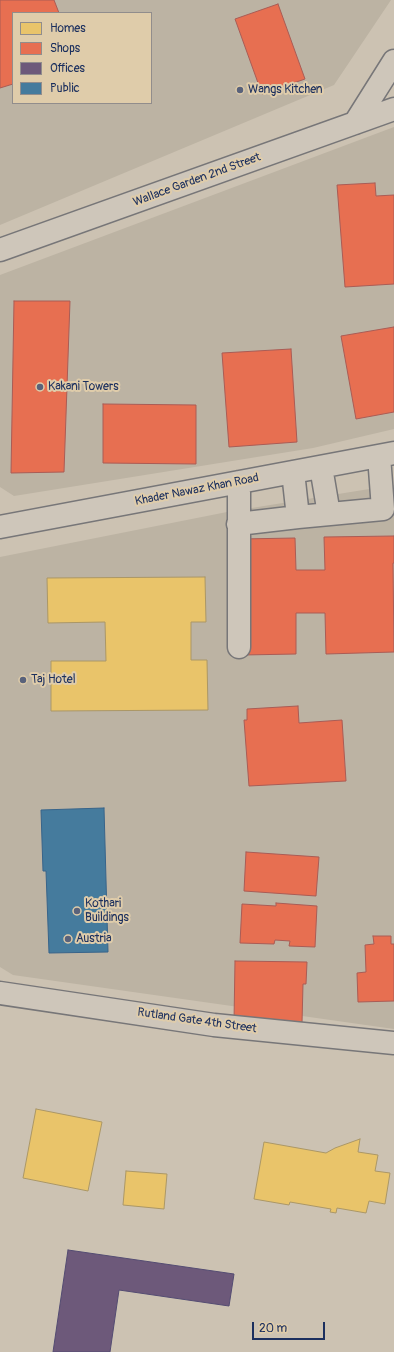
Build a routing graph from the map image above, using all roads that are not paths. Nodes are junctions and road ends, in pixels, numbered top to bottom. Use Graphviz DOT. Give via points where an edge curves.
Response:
graph roads {
  1 [pos="394,61"];
  2 [pos="394,109"];
  3 [pos="355,123"];
  4 [pos="0,250"];
  5 [pos="386,454"];
  6 [pos="321,467"];
  7 [pos="293,472"];
  8 [pos="239,482"];
  9 [pos="388,509"];
  10 [pos="329,514"];
  11 [pos="298,517"];
  12 [pos="238,524"];
  13 [pos="0,527"];
  14 [pos="239,646"];
  15 [pos="0,992"];
  16 [pos="394,1043"];
  1 -- 3 [label="street"];
  2 -- 3 [label="street, Wallace Garden 2nd Street"];
  3 -- 4 [label="street, Wallace Garden 2nd Street"];
  5 -- 6 [label="street, Khader Nawaz Khan Road"];
  5 -- 9 [label="street"];
  6 -- 7 [label="street, Khader Nawaz Khan Road"];
  6 -- 10 [label="street"];
  7 -- 8 [label="street, Khader Nawaz Khan Road"];
  7 -- 11 [label="street"];
  8 -- 12 [label="street"];
  8 -- 13 [label="street, Khader Nawaz Khan Road"];
  9 -- 10 [label="street"];
  10 -- 11 [label="street"];
  11 -- 12 [label="street"];
  12 -- 14 [label="street"];
  15 -- 16 [label="street, Rutland Gate 4th Street" via="214,1025"];
}
